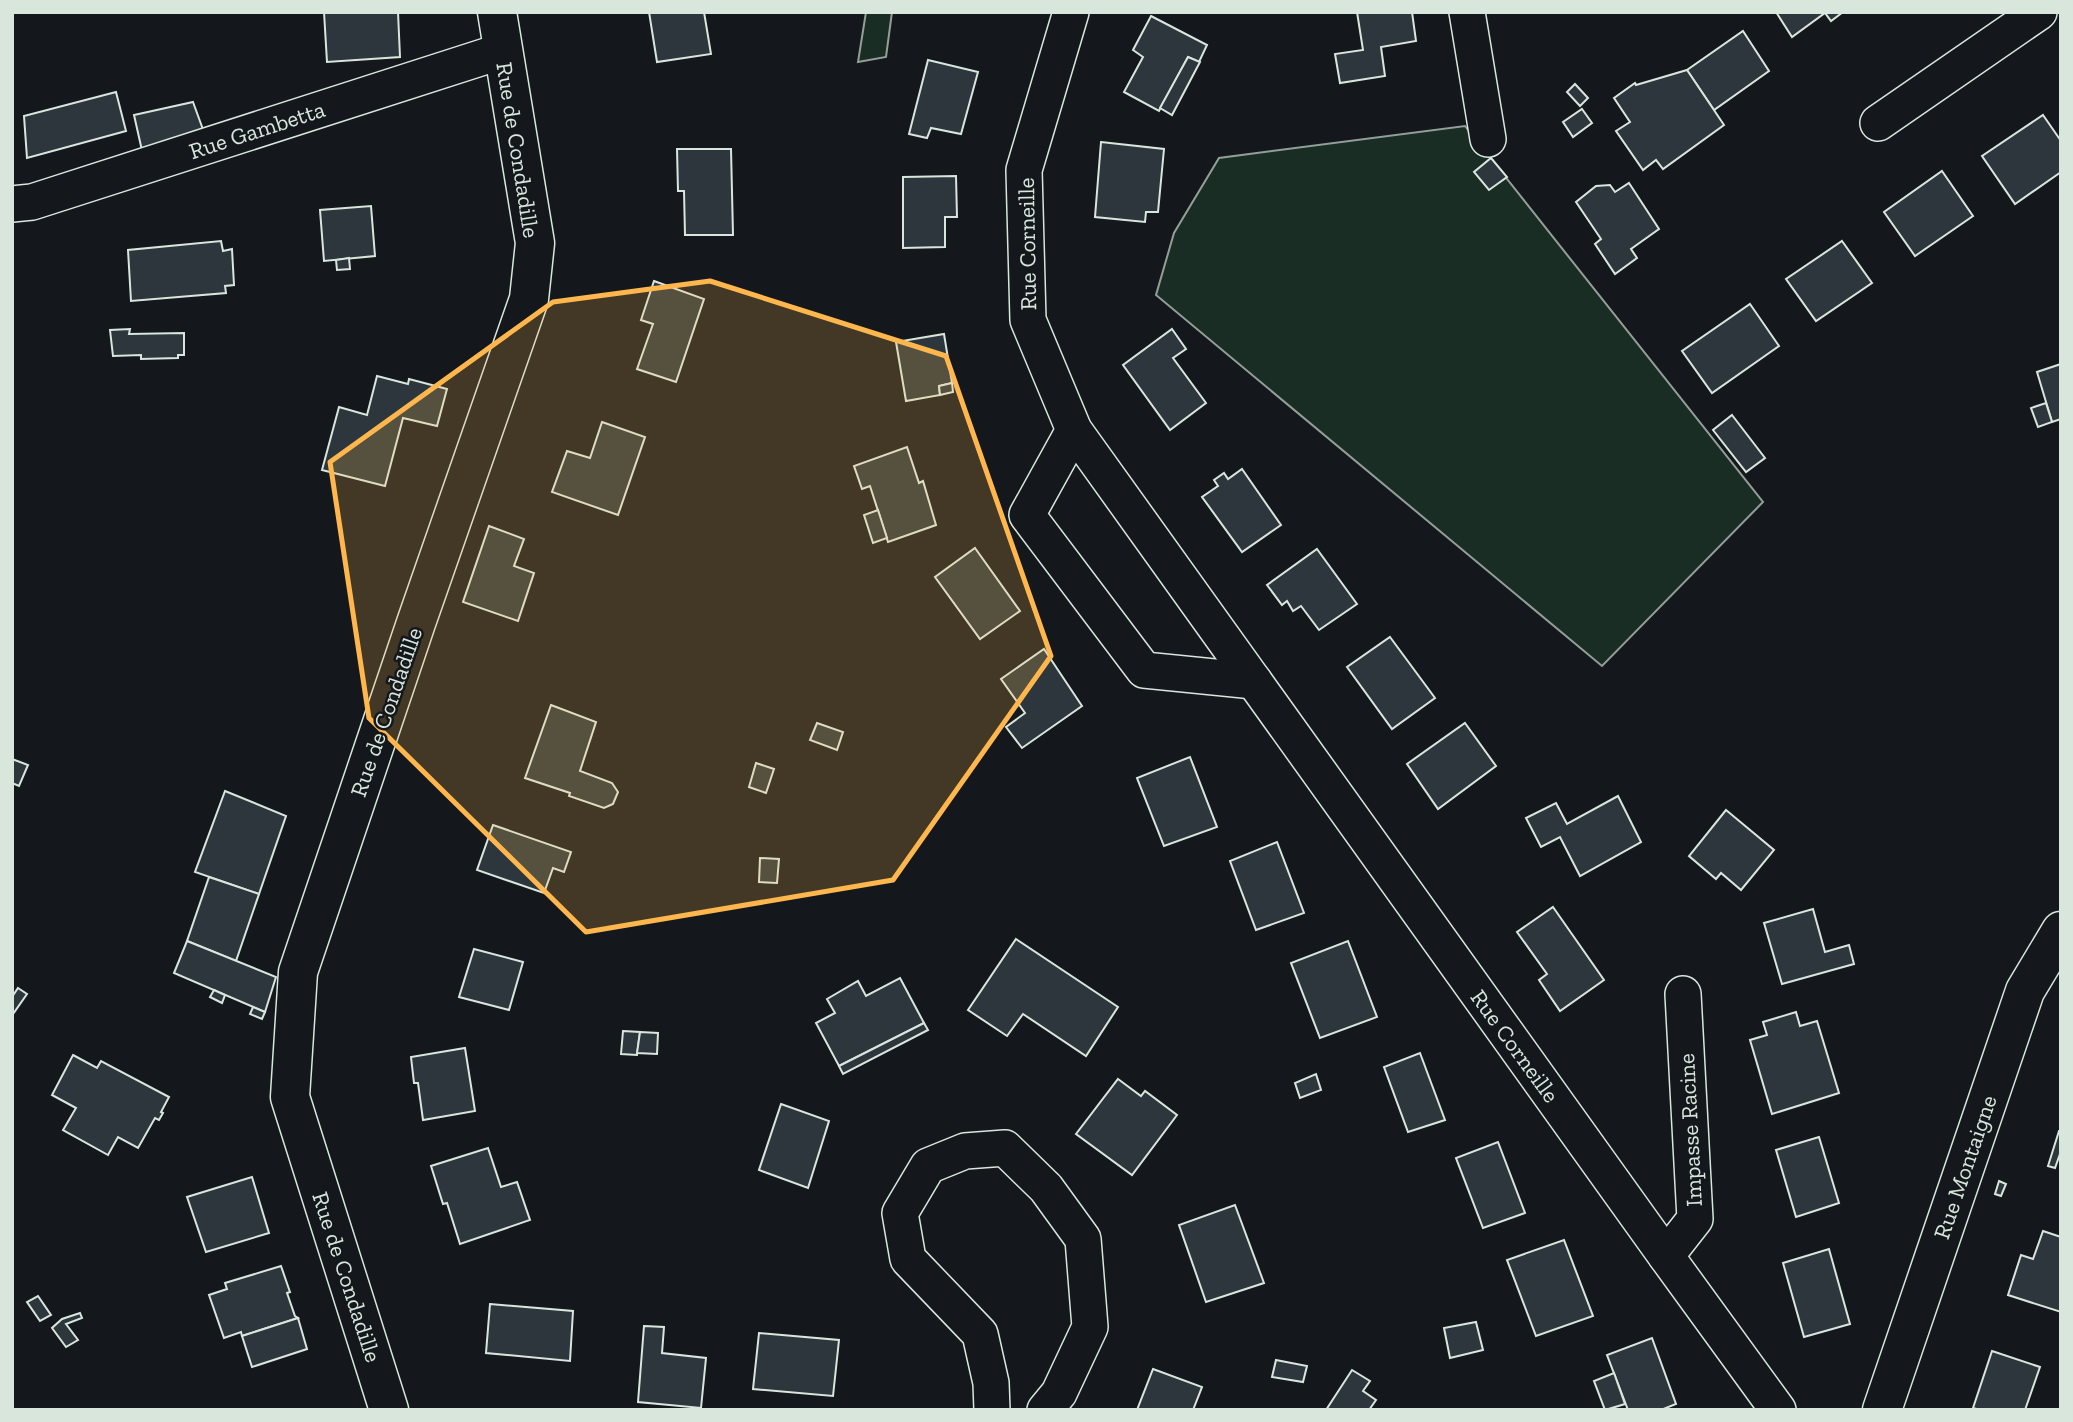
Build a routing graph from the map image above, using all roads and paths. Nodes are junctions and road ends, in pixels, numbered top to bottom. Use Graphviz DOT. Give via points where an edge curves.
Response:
graph roads {
  1 [pos="496,12"];
  2 [pos="1071,12"];
  3 [pos="1467,12"];
  4 [pos="2039,12"];
  5 [pos="502,51"];
  6 [pos="1878,123"];
  7 [pos="1488,139"];
  8 [pos="12,204"];
  9 [pos="1074,430"];
  10 [pos="1254,681"];
  11 [pos="2061,931"];
  12 [pos="1683,993"];
  13 [pos="1666,1256"];
  14 [pos="389,1410"];
  15 [pos="992,1410"];
  16 [pos="1045,1410"];
  17 [pos="1779,1410"];
  18 [pos="1882,1410"];
  1 -- 5 [label="street, Rue de Condadille"];
  2 -- 9 [label="street, Rue Corneille" via="1024,170 1028,320"];
  3 -- 7 [label="street"];
  4 -- 6 [label="street"];
  5 -- 8 [label="street, Rue Gambetta" via="32,202"];
  5 -- 14 [label="street, Rue de Condadille" via="535,243 529,299 298,972 290,1097"];
  9 -- 10 [label="street, Rue Corneille"];
  9 -- 10 [label="street" via="1027,515 1144,670"];
  10 -- 13 [label="street, Rue Corneille"];
  11 -- 18 [label="street, Rue Montaigne" via="2025,991"];
  12 -- 13 [label="street, Impasse Racine" via="1695,1219"];
  13 -- 17 [label="street, Rue Corneille"];
  15 -- 16 [label="street" via="980,1334 908,1259 900,1213 928,1166 965,1151 1005,1148 1046,1188 1083,1239 1090,1327 1059,1393"];
}
